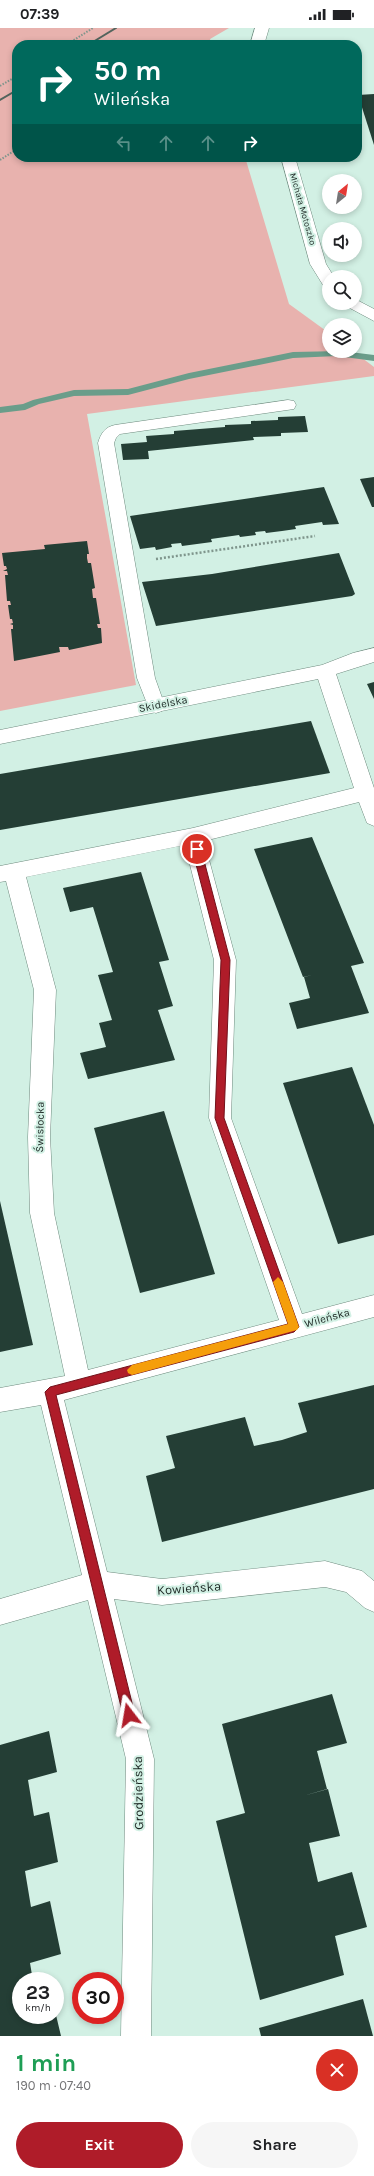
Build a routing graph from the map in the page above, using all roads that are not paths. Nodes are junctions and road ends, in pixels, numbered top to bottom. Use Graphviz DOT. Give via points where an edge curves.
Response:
graph roads {
  1 [pos="262,28"];
  2 [pos="258,40"];
  3 [pos="289,162"];
  4 [pos="322,271"];
  5 [pos="362,309"];
  6 [pos="374,316"];
  7 [pos="288,405"];
  8 [pos="374,655"];
  9 [pos="325,671"];
  10 [pos="156,706"];
  11 [pos="0,737"];
  12 [pos="366,793"];
  13 [pos="374,818"];
  14 [pos="193,836"];
  15 [pos="7,873"];
  16 [pos="374,1306"];
  17 [pos="294,1327"];
  18 [pos="79,1384"];
  19 [pos="50,1392"];
  20 [pos="0,1400"];
  21 [pos="97,1584"];
  22 [pos="374,1599"];
  23 [pos="0,1612"];
  24 [pos="136,2036"];
  1 -- 2 [label="street"];
  3 -- 4 [label="street, Michała Motoszko"];
  5 -- 6 [label="street"];
  7 -- 10 [label="lane" via="115,430 108,436 106,443 146,678"];
  8 -- 9 [label="street, Skidelska"];
  9 -- 10 [label="street, Skidelska"];
  9 -- 12 [label="street"];
  10 -- 11 [label="street, Skidelska"];
  12 -- 13 [label="street"];
  12 -- 14 [label="street"];
  14 -- 15 [label="street"];
  14 -- 17 [label="street" via="225,960 220,1118"];
  15 -- 18 [label="street, Świsłocka" via="45,990 39,1137 42,1214"];
  16 -- 17 [label="street, Wileńska"];
  17 -- 18 [label="street, Wileńska"];
  18 -- 19 [label="street, Wileńska"];
  19 -- 20 [label="street, Wileńska"];
  19 -- 21 [label="street, Grodzieńska"];
  21 -- 22 [label="street, Kowieńska" via="162,1592 325,1574 353,1580"];
  21 -- 23 [label="street, Kowieńska"];
  21 -- 24 [label="street, Grodzieńska" via="140,1759"];
}
